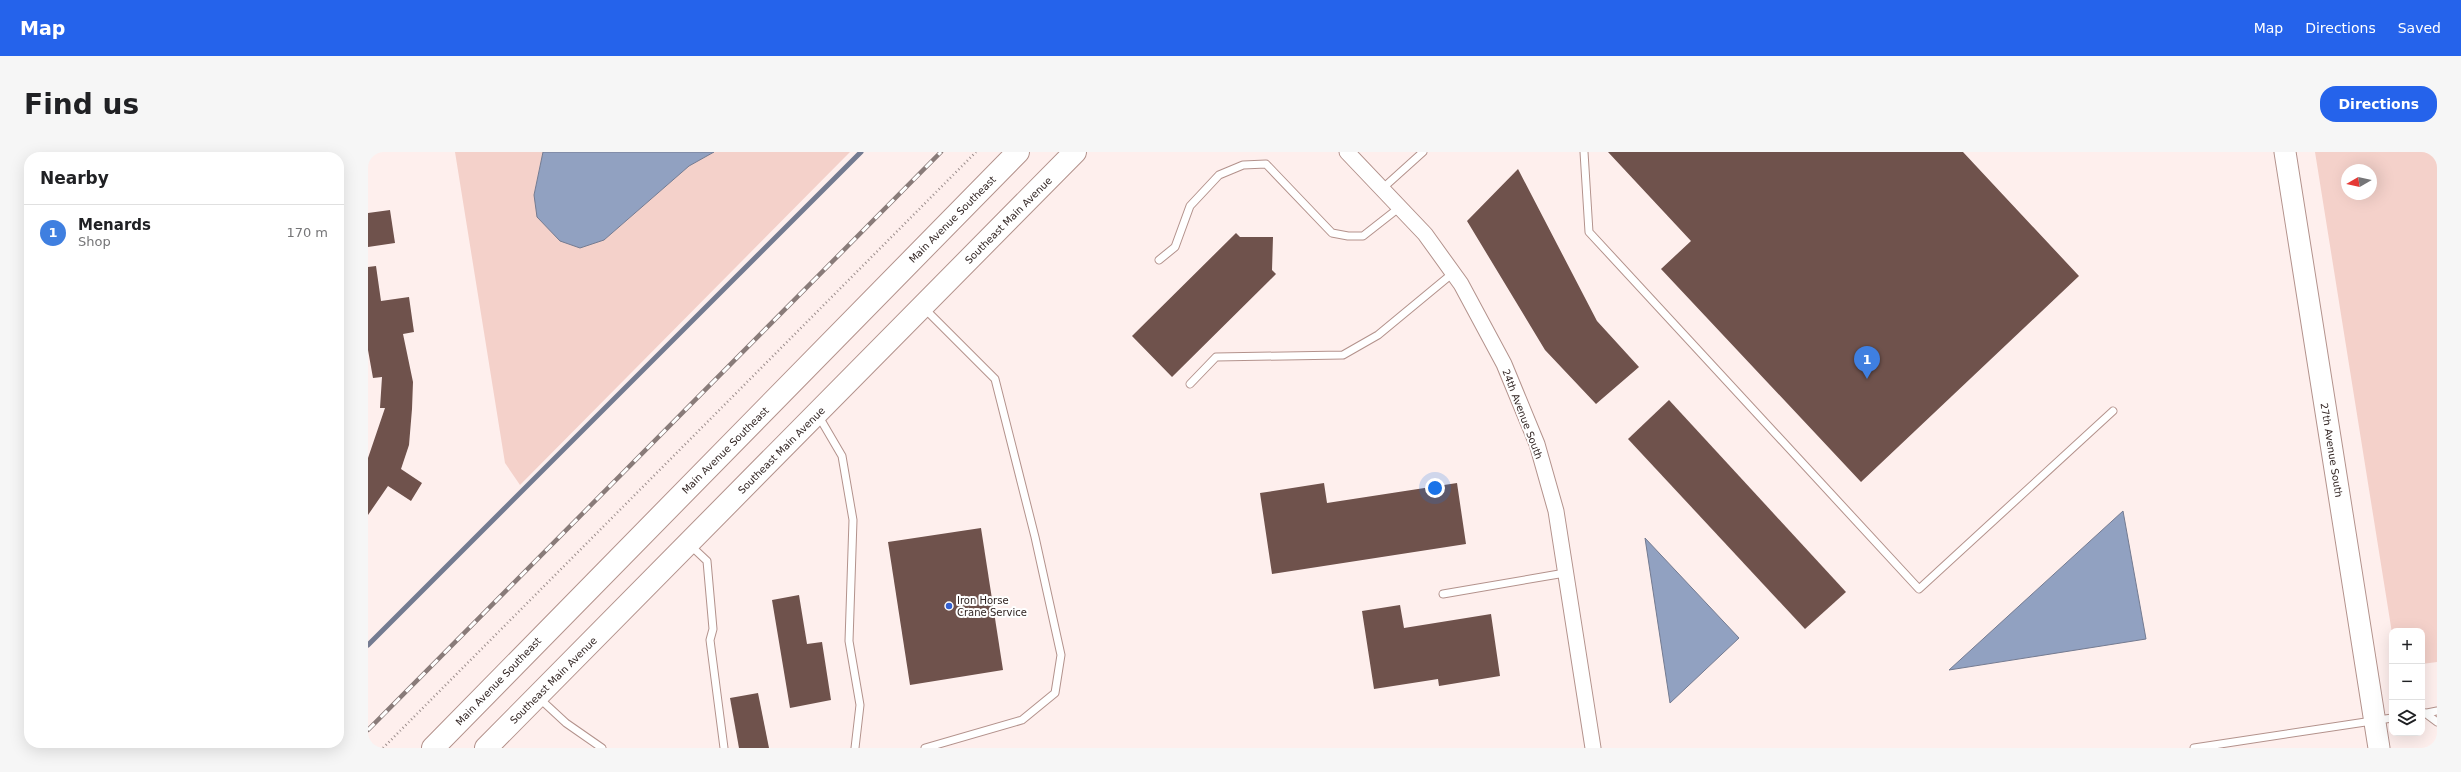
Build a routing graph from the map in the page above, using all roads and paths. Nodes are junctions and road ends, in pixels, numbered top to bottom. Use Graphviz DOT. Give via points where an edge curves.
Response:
graph roads {
  1 [pos="976,152"];
  2 [pos="1018,152"];
  3 [pos="1075,152"];
  4 [pos="1348,152"];
  5 [pos="1423,152"];
  6 [pos="1584,152"];
  7 [pos="2285,152"];
  8 [pos="1382,188"];
  9 [pos="1400,207"];
  10 [pos="1159,260"];
  11 [pos="1453,273"];
  12 [pos="922,306"];
  13 [pos="1190,384"];
  14 [pos="2113,411"];
  15 [pos="817,413"];
  16 [pos="688,543"];
  17 [pos="1565,573"];
  18 [pos="1443,594"];
  19 [pos="537,696"];
  20 [pos="2437,711"];
  21 [pos="2425,713"];
  22 [pos="2425,714"];
  23 [pos="2383,719"];
  24 [pos="2437,722"];
  25 [pos="2217,746"];
  26 [pos="383,748"];
  27 [pos="433,748"];
  28 [pos="486,748"];
  29 [pos="602,748"];
  30 [pos="724,748"];
  31 [pos="855,748"];
  32 [pos="926,748"];
  33 [pos="1593,748"];
  34 [pos="2194,748"];
  35 [pos="2379,748"];
  1 -- 26 [label="path"];
  2 -- 27 [label="main road, Main Avenue Southeast"];
  3 -- 12 [label="main road, Southeast Main Avenue"];
  4 -- 8 [label="street, 24th Avenue South"];
  5 -- 8 [label="lane"];
  6 -- 14 [label="lane" via="1589,232 1919,588"];
  7 -- 23 [label="street, 27th Avenue South"];
  8 -- 9 [label="street, 24th Avenue South"];
  9 -- 10 [label="lane" via="1362,236 1332,233 1266,164 1243,165 1219,175 1190,206 1175,247"];
  9 -- 11 [label="street, 24th Avenue South" via="1425,234"];
  11 -- 13 [label="lane" via="1378,335 1343,355 1216,357"];
  11 -- 17 [label="street, 24th Avenue South" via="1504,364 1537,444 1556,511"];
  12 -- 15 [label="main road, Southeast Main Avenue"];
  12 -- 32 [label="lane" via="995,379 1035,537 1061,655 1055,693 1022,720"];
  15 -- 16 [label="main road, Southeast Main Avenue"];
  15 -- 31 [label="lane" via="842,456 853,520 849,641 860,705"];
  16 -- 19 [label="main road, Southeast Main Avenue"];
  16 -- 30 [label="lane" via="708,561 713,628 710,640"];
  17 -- 18 [label="lane"];
  17 -- 33 [label="street, 24th Avenue South"];
  19 -- 28 [label="main road, Southeast Main Avenue"];
  19 -- 29 [label="lane" via="566,723"];
  20 -- 21 [label="lane"];
  22 -- 24 [label="lane"];
  23 -- 25 [label="lane"];
  23 -- 35 [label="street, 27th Avenue South"];
  25 -- 34 [label="lane"];
}
